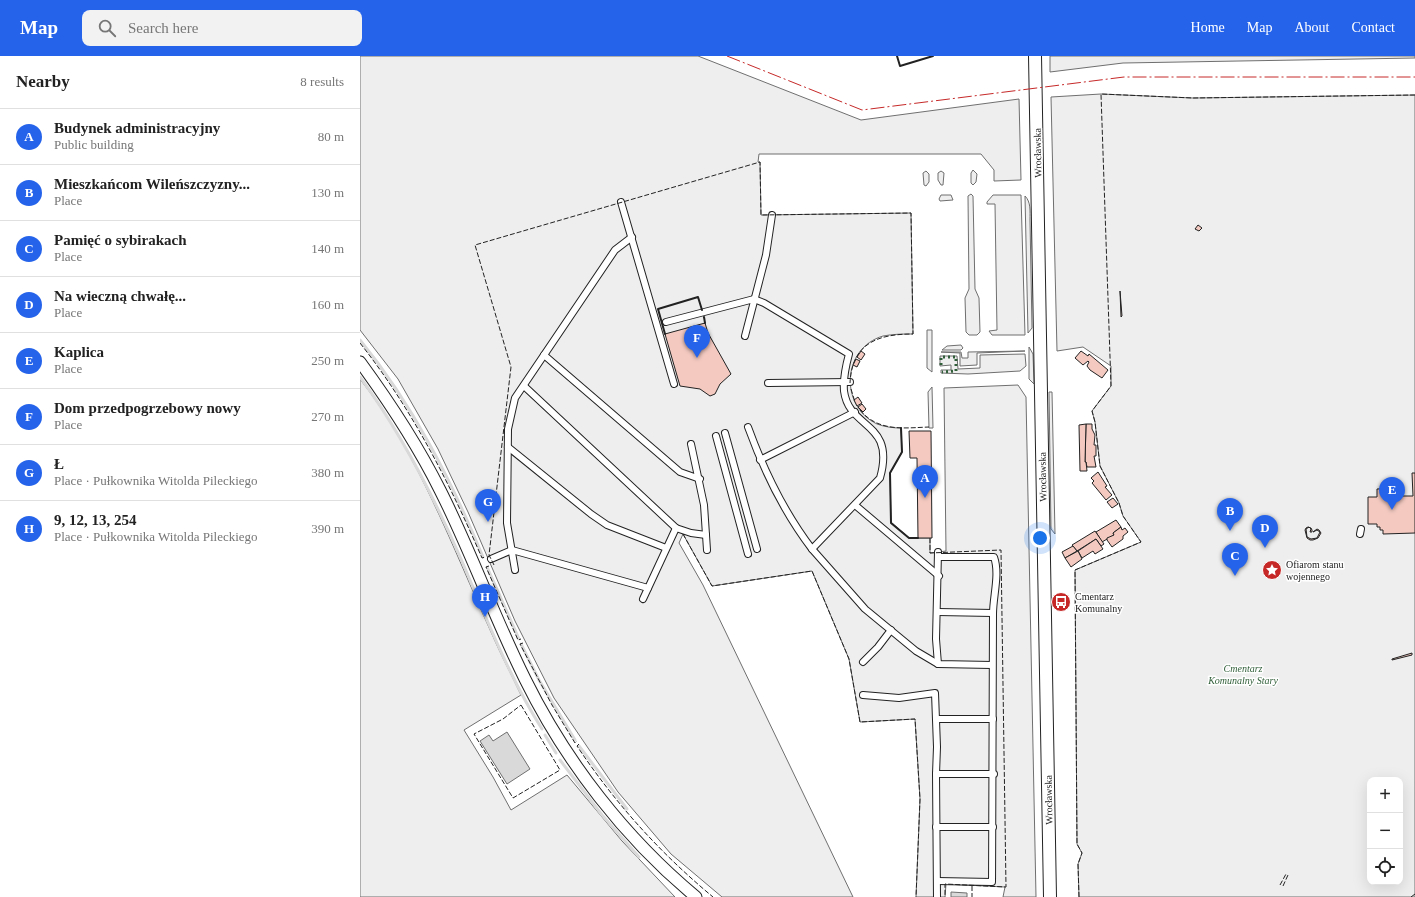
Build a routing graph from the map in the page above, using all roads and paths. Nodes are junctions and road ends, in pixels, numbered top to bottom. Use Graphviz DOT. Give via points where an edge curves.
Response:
graph roads {
  1 [pos="1035,56"];
  2 [pos="621,202"];
  3 [pos="772,215"];
  4 [pos="632,237"];
  5 [pos="754,299"];
  6 [pos="666,322"];
  7 [pos="744,336"];
  8 [pos="544,355"];
  9 [pos="360,362"];
  10 [pos="768,383"];
  11 [pos="674,384"];
  12 [pos="847,385"];
  13 [pos="524,386"];
  14 [pos="855,412"];
  15 [pos="748,427"];
  16 [pos="725,433"];
  17 [pos="716,436"];
  18 [pos="691,444"];
  19 [pos="508,447"];
  20 [pos="760,460"];
  21 [pos="700,479"];
  22 [pos="855,505"];
  23 [pos="676,528"];
  24 [pos="706,535"];
  25 [pos="666,548"];
  26 [pos="757,549"];
  27 [pos="812,549"];
  28 [pos="512,550"];
  29 [pos="707,550"];
  30 [pos="748,554"];
  31 [pos="491,559"];
  32 [pos="515,570"];
  33 [pos="939,576"];
  34 [pos="648,588"];
  35 [pos="643,599"];
  36 [pos="938,612"];
  37 [pos="993,613"];
  38 [pos="891,630"];
  39 [pos="863,662"];
  40 [pos="938,664"];
  41 [pos="992,665"];
  42 [pos="863,695"];
  43 [pos="937,719"];
  44 [pos="993,719"];
  45 [pos="936,774"];
  46 [pos="994,774"];
  47 [pos="936,827"];
  48 [pos="993,827"];
  49 [pos="937,881"];
  50 [pos="696,897"];
  51 [pos="937,897"];
  52 [pos="1050,897"];
  1 -- 52 [label="main road, Wrocławska"];
  2 -- 4 [label="street"];
  3 -- 5 [label="street" via="766,256"];
  4 -- 8 [label="street" via="615,250"];
  4 -- 11 [label="street"];
  5 -- 6 [label="street"];
  5 -- 7 [label="street"];
  5 -- 12 [label="street" via="849,354"];
  8 -- 13 [label="street"];
  8 -- 21 [label="street" via="680,472"];
  9 -- 50 [label="street" via="387,398 440,490 511,650 551,727 597,794 631,835"];
  10 -- 12 [label="street"];
  12 -- 14 [label="street" via="850,407"];
  13 -- 19 [label="street" via="515,398 511,412"];
  13 -- 23 [label="street"];
  14 -- 20 [label="street"];
  14 -- 22 [label="street" via="874,430 882,445 884,463 880,478"];
  15 -- 20 [label="street"];
  16 -- 26 [label="street"];
  17 -- 30 [label="street"];
  18 -- 21 [label="street"];
  19 -- 25 [label="street" via="607,525"];
  19 -- 28 [label="street" via="507,523"];
  20 -- 27 [label="street" via="782,506 797,531"];
  21 -- 24 [label="street"];
  22 -- 27 [label="street"];
  22 -- 33 [label="street"];
  23 -- 24 [label="street"];
  23 -- 25 [label="street"];
  24 -- 29 [label="street"];
  25 -- 34 [label="street"];
  27 -- 38 [label="street" via="864,609"];
  28 -- 31 [label="street"];
  28 -- 32 [label="street"];
  28 -- 34 [label="street"];
  33 -- 36 [label="street"];
  33 -- 37 [label="street" via="939,555 994,557 996,584"];
  34 -- 35 [label="street"];
  36 -- 37 [label="street"];
  36 -- 40 [label="street"];
  37 -- 41 [label="street"];
  38 -- 39 [label="street"];
  38 -- 40 [label="street" via="916,651"];
  40 -- 41 [label="street"];
  41 -- 44 [label="street"];
  42 -- 43 [label="street" via="899,698 935,693"];
  43 -- 44 [label="street"];
  43 -- 45 [label="street"];
  44 -- 46 [label="street"];
  45 -- 46 [label="street"];
  45 -- 47 [label="street"];
  46 -- 48 [label="street"];
  47 -- 48 [label="street"];
  47 -- 49 [label="street"];
  48 -- 49 [label="street" via="992,882"];
  49 -- 51 [label="street"];
}
